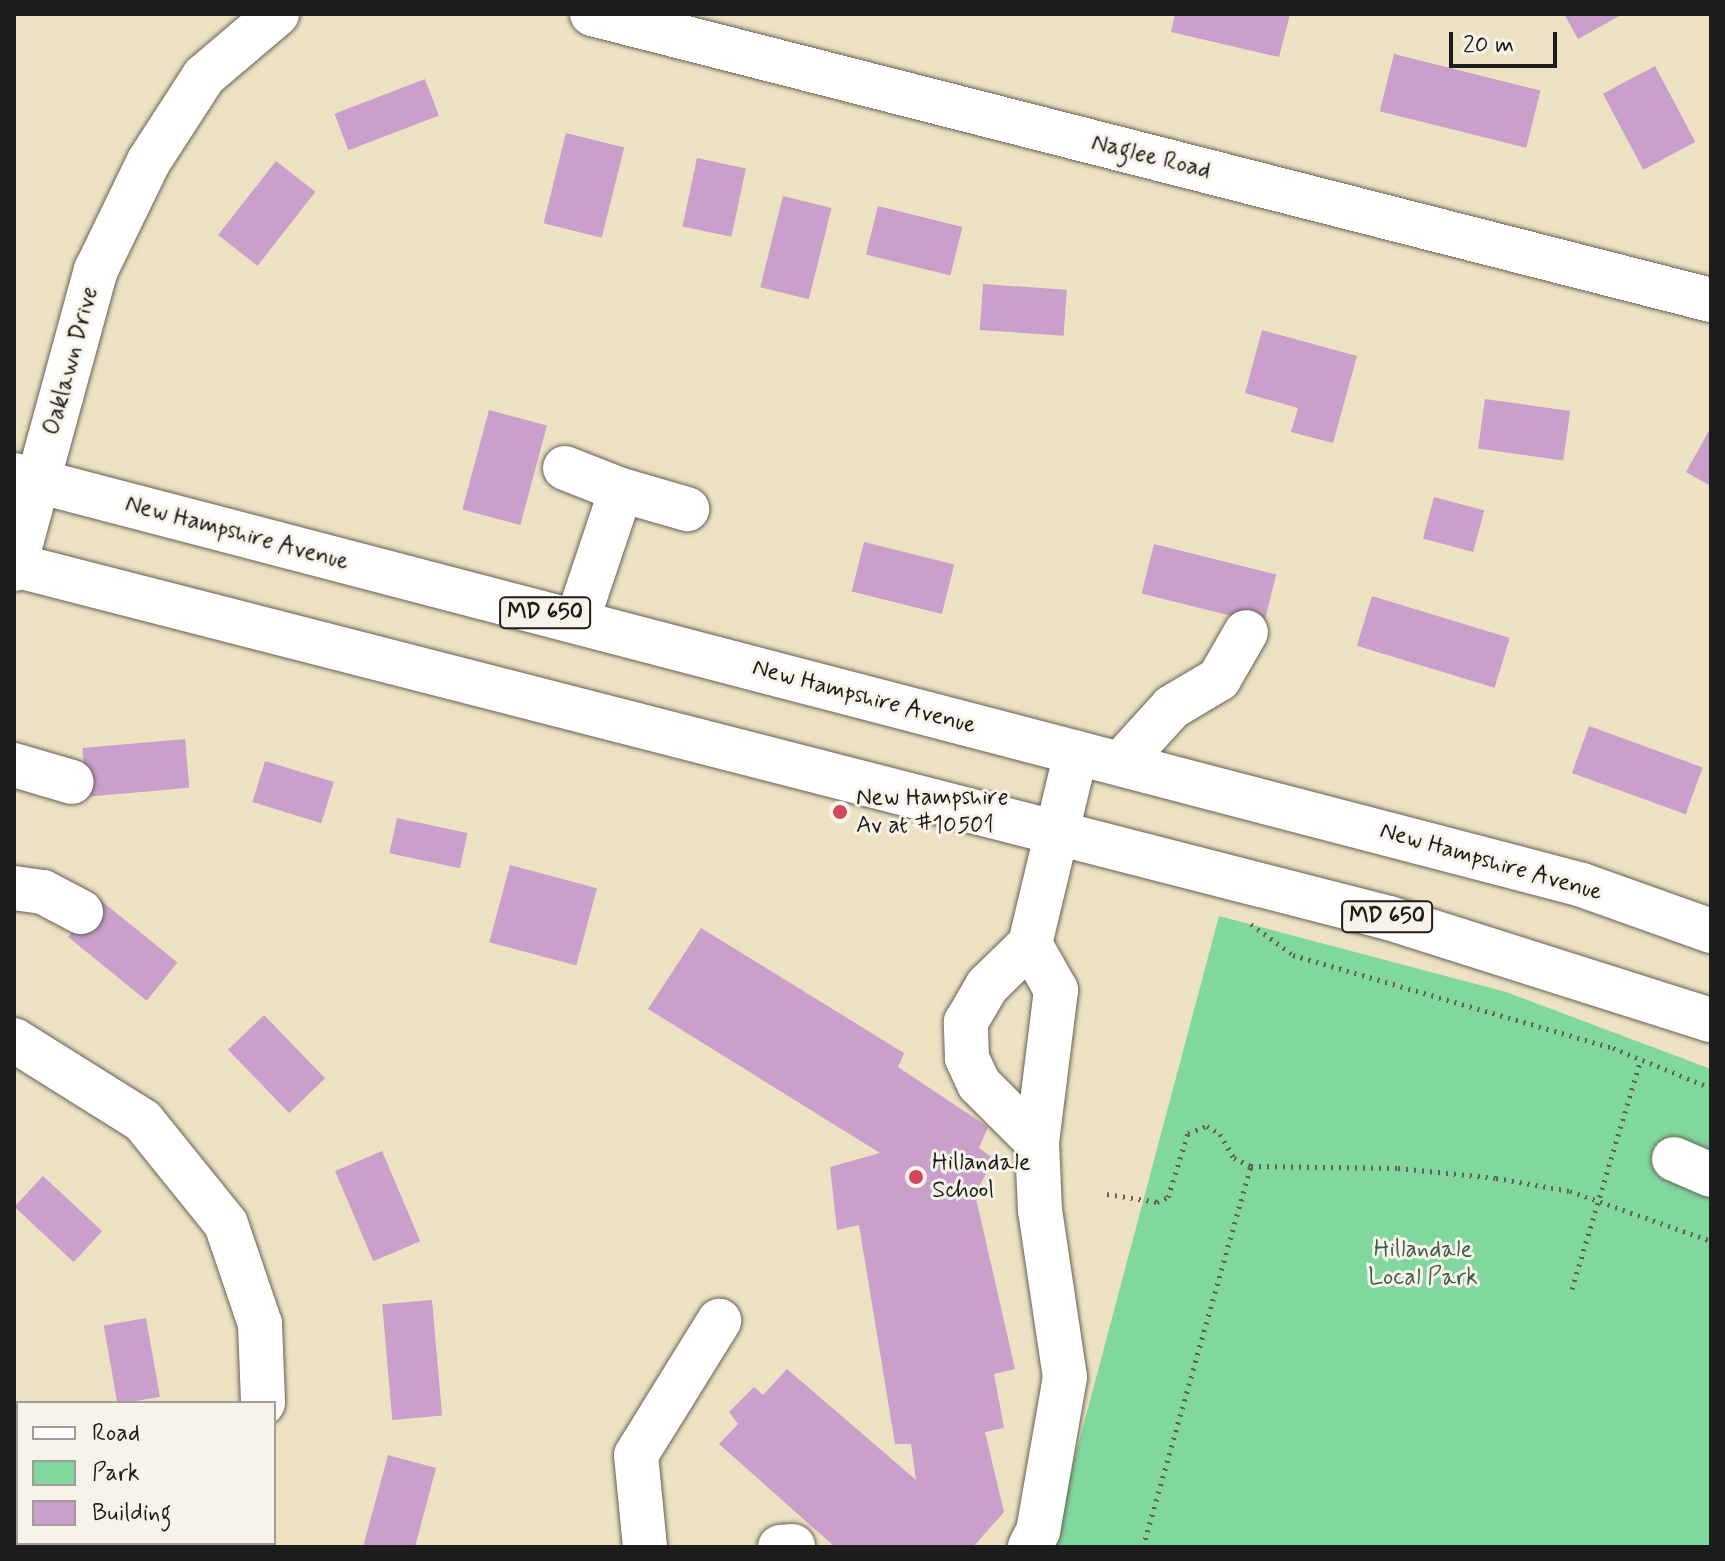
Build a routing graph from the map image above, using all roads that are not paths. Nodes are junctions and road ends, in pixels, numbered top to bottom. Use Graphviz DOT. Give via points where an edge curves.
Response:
graph roads {
  1 [pos="277,14"];
  2 [pos="592,14"];
  3 [pos="1711,300"];
  4 [pos="565,468"];
  5 [pos="26,478"];
  6 [pos="621,490"];
  7 [pos="687,509"];
  8 [pos="14,567"];
  9 [pos="577,621"];
  10 [pos="1246,632"];
  11 [pos="1076,752"];
  12 [pos="1121,763"];
  13 [pos="14,765"];
  14 [pos="72,782"];
  15 [pos="1058,832"];
  16 [pos="14,888"];
  17 [pos="81,912"];
  18 [pos="1711,931"];
  19 [pos="1030,944"];
  20 [pos="1711,1020"];
  21 [pos="14,1040"];
  22 [pos="1037,1142"];
  23 [pos="719,1321"];
  24 [pos="263,1401"];
  25 [pos="645,1547"];
  26 [pos="1030,1547"];
  1 -- 5 [label="main road, Oaklawn Drive" via="204,76 149,161 96,270"];
  2 -- 3 [label="main road, Naglee Road"];
  4 -- 6 [label="main road"];
  5 -- 8 [label="main road, Oaklawn Drive"];
  5 -- 9 [label="main road, New Hampshire Avenue / MD 650"];
  6 -- 7 [label="main road"];
  6 -- 9 [label="main road"];
  8 -- 15 [label="main road, MD 650"];
  9 -- 11 [label="main road, New Hampshire Avenue / MD 650"];
  10 -- 12 [label="main road" via="1219,679 1172,707"];
  11 -- 12 [label="main road, New Hampshire Avenue / MD 650"];
  11 -- 15 [label="main road"];
  12 -- 18 [label="main road, New Hampshire Avenue / MD 650" via="1582,885"];
  13 -- 14 [label="main road"];
  15 -- 19 [label="main road"];
  15 -- 20 [label="main road, MD 650" via="1389,918"];
  16 -- 17 [label="main road" via="43,892"];
  19 -- 22 [label="main road" via="1056,990"];
  19 -- 22 [label="main road" via="987,986 966,1022 967,1058 979,1084"];
  21 -- 24 [label="main road" via="143,1121 226,1224 260,1324"];
  22 -- 26 [label="main road" via="1040,1210 1065,1377 1038,1531"];
  23 -- 25 [label="main road" via="636,1455"];
}
